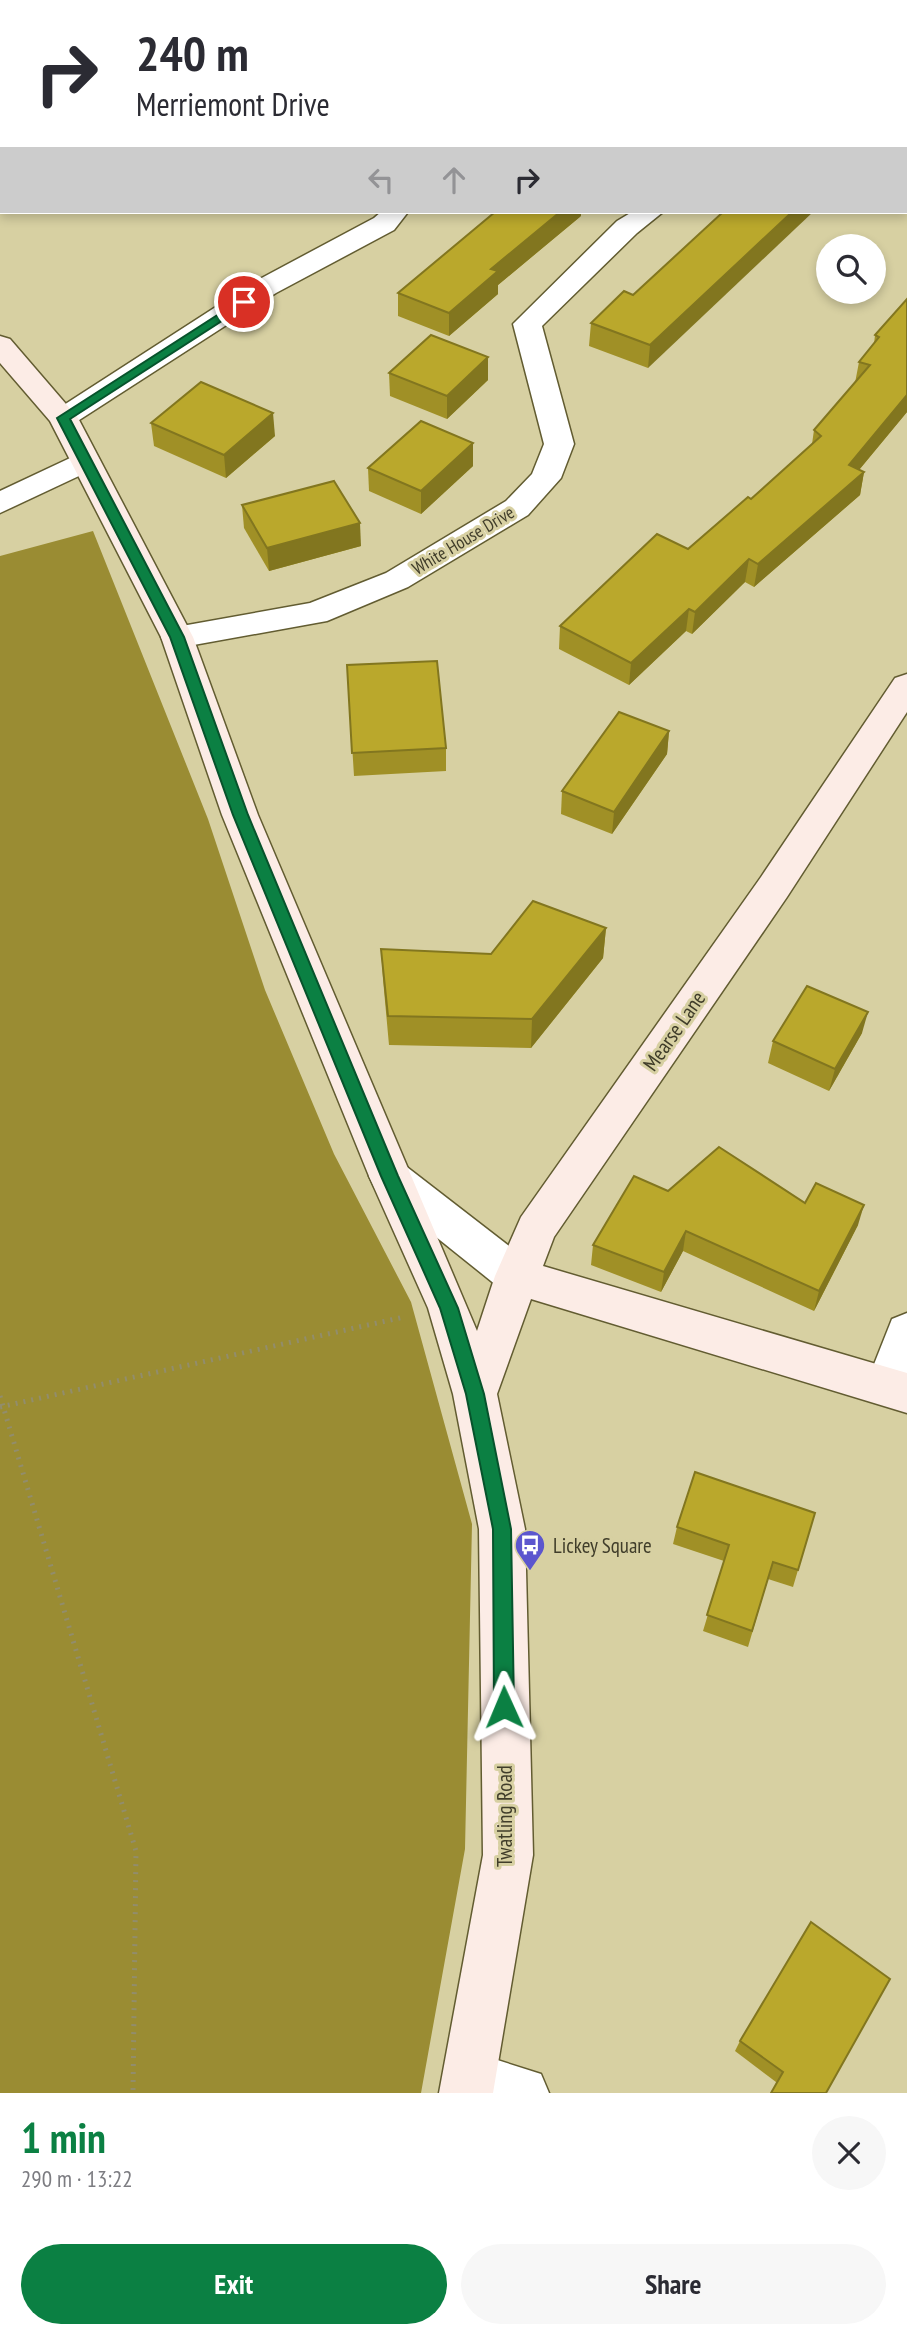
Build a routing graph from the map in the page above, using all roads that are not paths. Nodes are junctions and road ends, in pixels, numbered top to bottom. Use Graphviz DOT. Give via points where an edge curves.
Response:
graph roads {
  1 [pos="394,214"];
  2 [pos="647,214"];
  3 [pos="0,345"];
  4 [pos="63,418"];
  5 [pos="85,461"];
  6 [pos="0,503"];
  7 [pos="177,637"];
  8 [pos="907,686"];
  9 [pos="389,1176"];
  10 [pos="516,1276"];
  11 [pos="907,1332"];
  12 [pos="897,1390"];
  13 [pos="475,1394"];
  14 [pos="467,2085"];
  15 [pos="522,2093"];
  1 -- 4 [label="street" via="384,224 266,287"];
  2 -- 7 [label="street, White House Drive" via="627,227 527,324 559,444 546,478 517,509 397,580 316,613"];
  3 -- 4 [label="street, Twatling Road"];
  4 -- 5 [label="street, Twatling Road"];
  5 -- 6 [label="street"];
  5 -- 7 [label="street, Twatling Road"];
  7 -- 9 [label="street, Twatling Road" via="240,815"];
  8 -- 10 [label="street, Mearse Lane" via="774,887 536,1229"];
  9 -- 10 [label="street"];
  9 -- 13 [label="street, Twatling Road" via="449,1308"];
  10 -- 12 [label="street"];
  10 -- 13 [label="street, Mearse Lane"];
  11 -- 12 [label="street"];
  13 -- 14 [label="street, Twatling Road" via="502,1529 508,1855"];
  14 -- 15 [label="street"];
}
